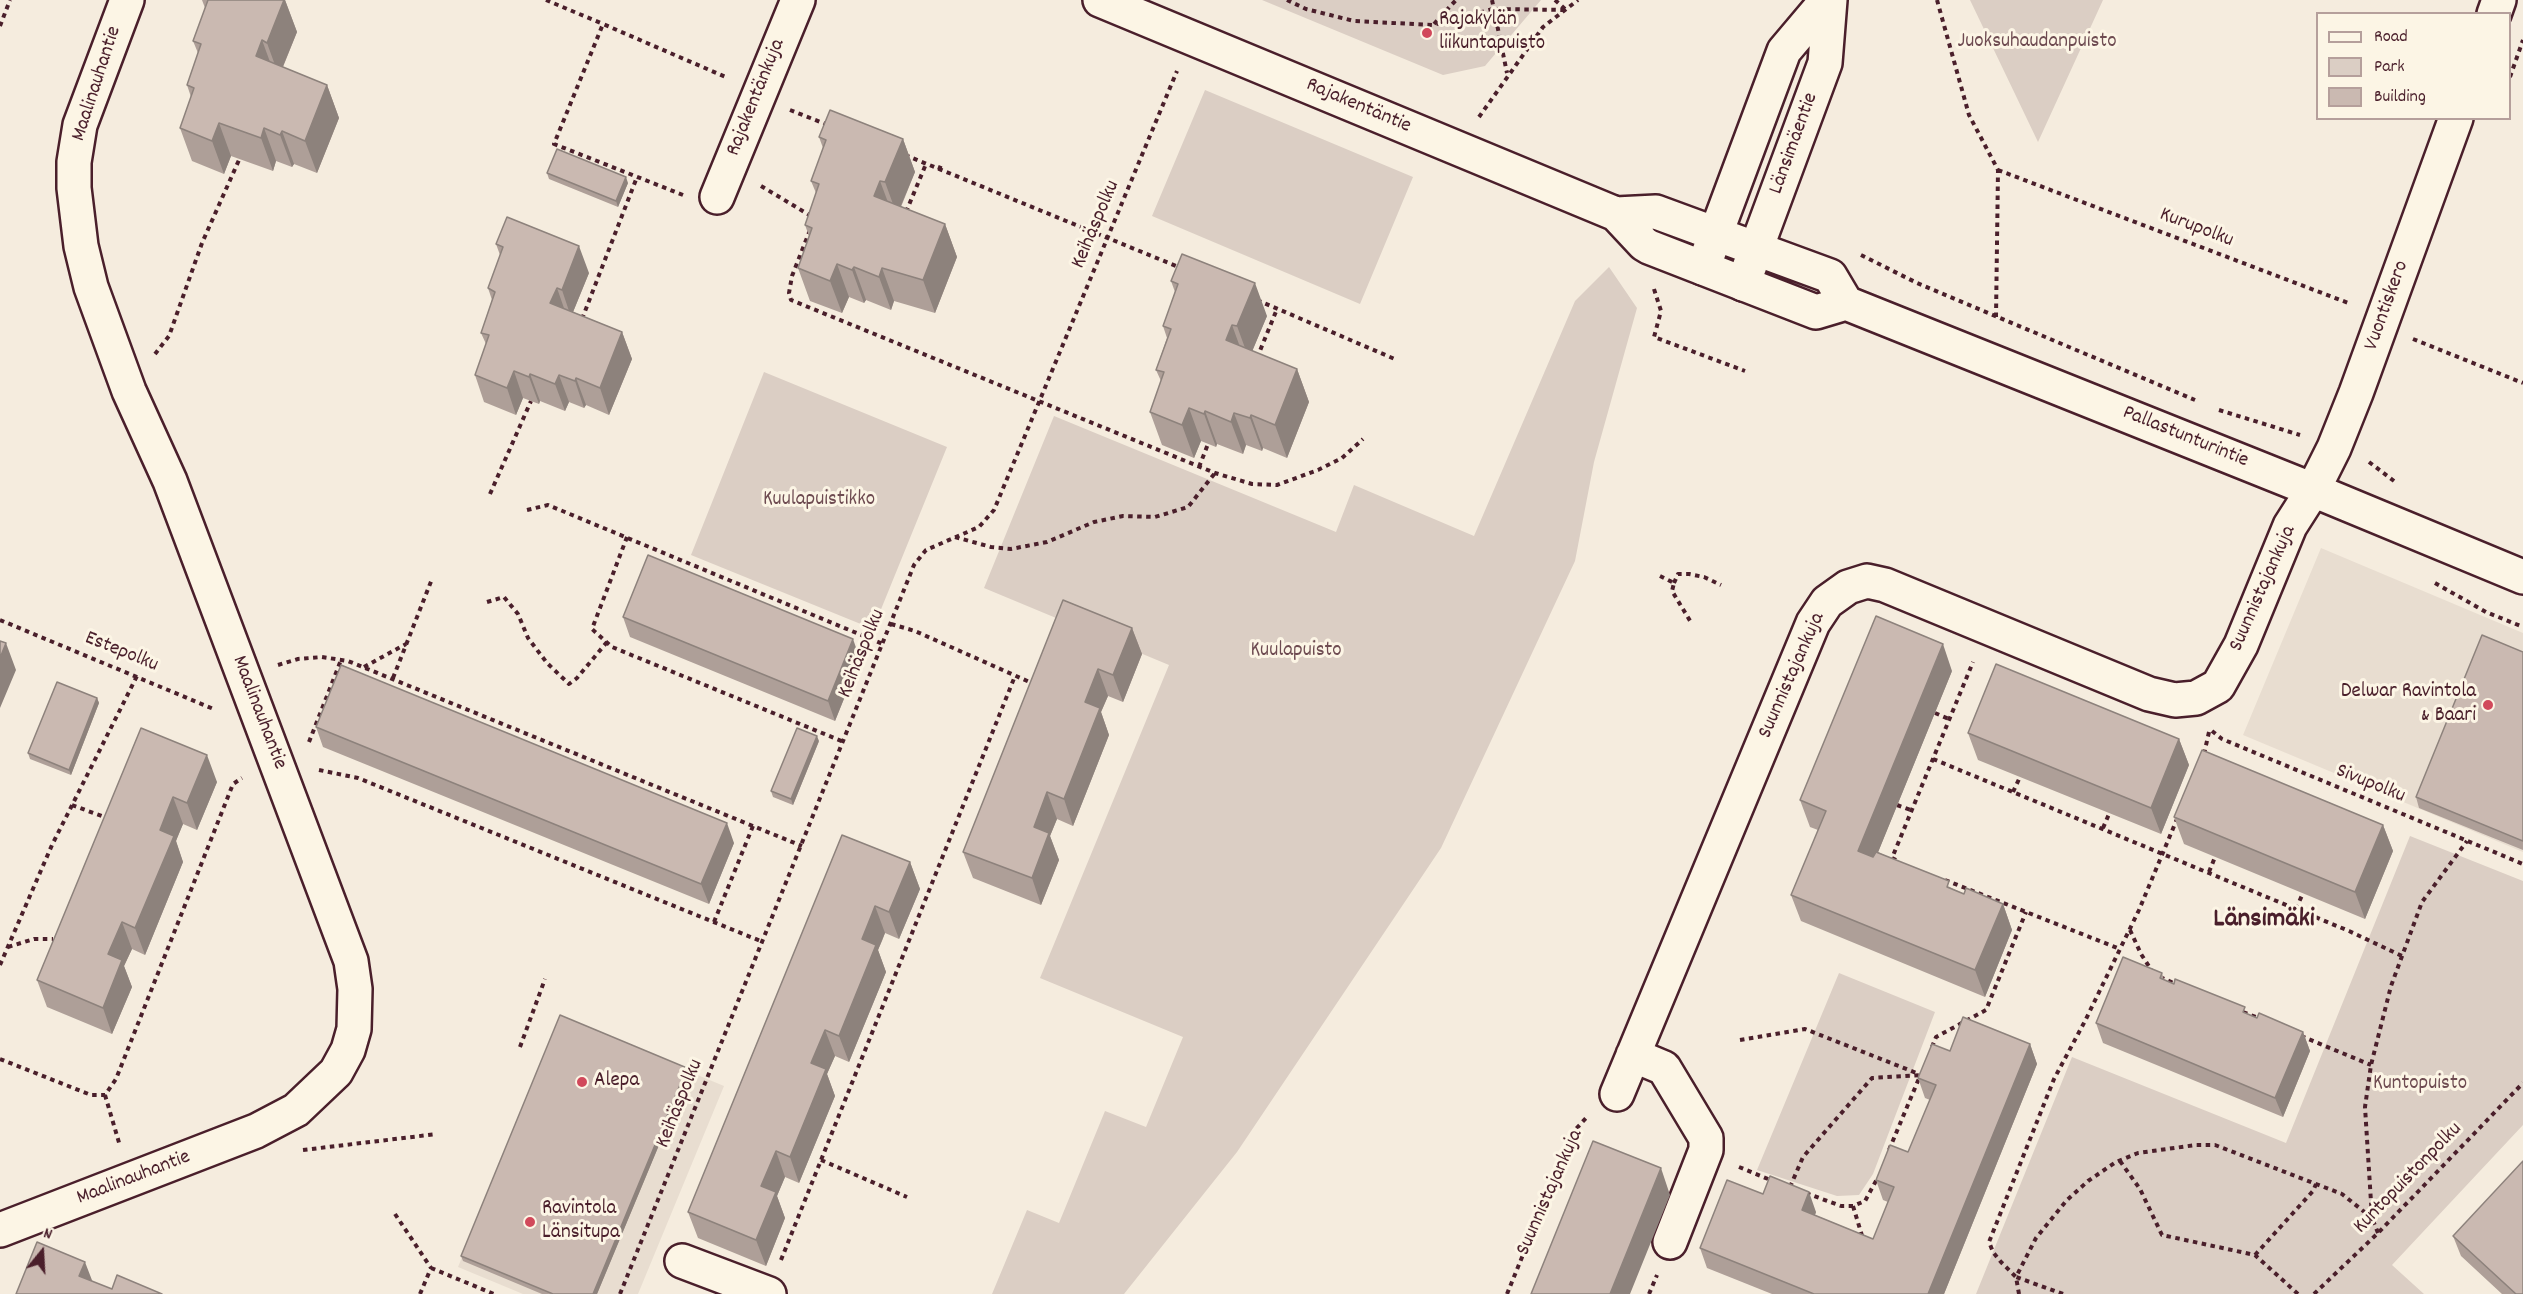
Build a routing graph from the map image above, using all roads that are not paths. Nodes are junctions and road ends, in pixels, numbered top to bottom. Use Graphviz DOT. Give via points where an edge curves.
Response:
graph roads {
  1 [pos="127,0"];
  2 [pos="798,0"];
  3 [pos="1100,0"];
  4 [pos="1828,0"];
  5 [pos="2455,120"];
  6 [pos="712,188"];
  7 [pos="1616,214"];
  8 [pos="1715,233"];
  9 [pos="1756,249"];
  10 [pos="1702,268"];
  11 [pos="1743,284"];
  12 [pos="1846,303"];
  13 [pos="2313,490"];
  14 [pos="2523,577"];
  15 [pos="1633,1055"];
  16 [pos="1617,1094"];
  17 [pos="0,1230"];
  18 [pos="1670,1242"];
  19 [pos="682,1261"];
  20 [pos="769,1294"];
  1 -- 17 [label="street, Maalinauhantie" via="80,125 74,188 81,246 91,287 129,391 170,481 351,961 354,1029 336,1072 296,1110 236,1139"];
  2 -- 6 [label="street, Rajakentänkuja" via="760,92"];
  3 -- 7 [label="street, Rajakentäntie"];
  4 -- 8 [label="street, Länsimäentie" via="1784,51"];
  4 -- 9 [label="street, Länsimäentie" via="1826,63"];
  5 -- 13 [label="street, Vuontiskero" via="2334,448"];
  7 -- 8 [label="street, Rajakentäntie" via="1656,212"];
  7 -- 10 [label="street, Rajakentäntie" via="1644,244"];
  8 -- 9 [label="street"];
  8 -- 10 [label="street, Länsimäentie"];
  9 -- 11 [label="street, Länsimäentie"];
  9 -- 12 [label="street" via="1830,276"];
  10 -- 11 [label="street"];
  11 -- 12 [label="street" via="1816,312"];
  12 -- 13 [label="street, Pallastunturintie"];
  13 -- 14 [label="street, Pallastunturintie"];
  13 -- 15 [label="street, Suunnistajankuja" via="2290,526 2229,669 2218,686 2196,698 2175,700 2149,694 1885,585 1867,581 1848,587 1827,602 1813,623"];
  15 -- 16 [label="street, Suunnistajankuja"];
  15 -- 18 [label="street" via="1664,1068 1706,1138 1706,1150"];
  19 -- 20 [label="street"];
}
